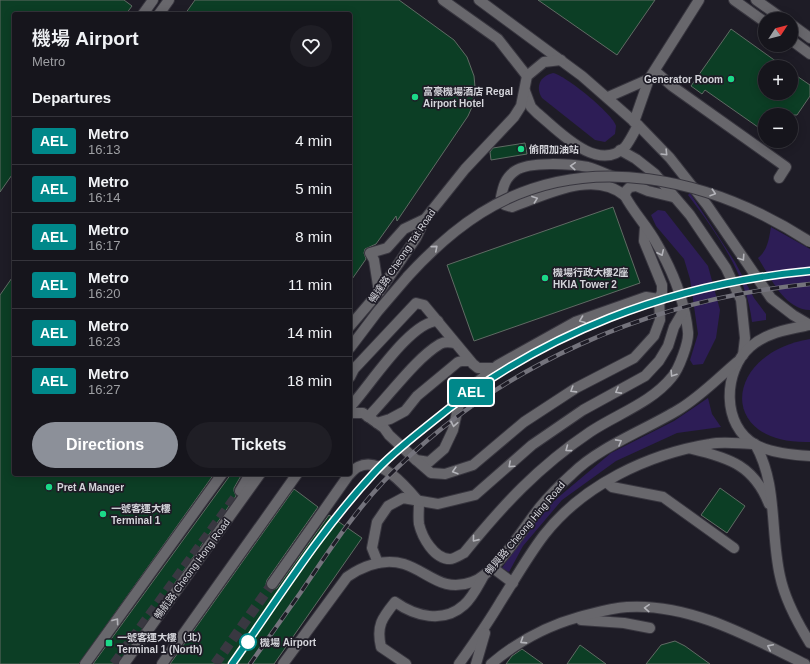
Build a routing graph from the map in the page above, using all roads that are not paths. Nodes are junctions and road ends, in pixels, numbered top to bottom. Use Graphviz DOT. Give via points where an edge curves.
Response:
graph roads {
  1 [pos="153,0"];
  2 [pos="169,0"];
  3 [pos="443,0"];
  4 [pos="479,0"];
  5 [pos="698,0"];
  6 [pos="734,0"];
  7 [pos="756,0"];
  8 [pos="144,12"];
  9 [pos="160,12"];
  10 [pos="773,12"];
  11 [pos="758,17"];
  12 [pos="798,29"];
  13 [pos="810,38"];
  14 [pos="798,45"];
  15 [pos="810,54"];
  16 [pos="561,60"];
  17 [pos="652,75"];
  18 [pos="527,76"];
  19 [pos="525,91"];
  20 [pos="608,97"];
  21 [pos="636,124"];
  22 [pos="620,150"];
  23 [pos="779,178"];
  24 [pos="636,186"];
  25 [pos="625,196"];
  26 [pos="674,197"];
  27 [pos="425,219"];
  28 [pos="646,226"];
  29 [pos="810,242"];
  30 [pos="408,276"];
  31 [pos="380,292"];
  32 [pos="659,299"];
  33 [pos="684,310"];
  34 [pos="438,321"];
  35 [pos="352,324"];
  36 [pos="810,325"];
  37 [pos="352,331"];
  38 [pos="455,343"];
  39 [pos="352,345"];
  40 [pos="740,358"];
  41 [pos="470,361"];
  42 [pos="494,368"];
  43 [pos="352,374"];
  44 [pos="352,405"];
  45 [pos="352,413"];
  46 [pos="368,417"];
  47 [pos="377,422"];
  48 [pos="755,444"];
  49 [pos="688,448"];
  50 [pos="810,456"];
  51 [pos="416,460"];
  52 [pos="352,472"];
  53 [pos="221,476"];
  54 [pos="255,476"];
  55 [pos="255,476"];
  56 [pos="296,476"];
  57 [pos="348,476"];
  58 [pos="606,482"];
  59 [pos="240,490"];
  60 [pos="419,502"];
  61 [pos="772,512"];
  62 [pos="734,548"];
  63 [pos="378,563"];
  64 [pos="493,568"];
  65 [pos="483,577"];
  66 [pos="513,583"];
  67 [pos="272,584"];
  68 [pos="492,616"];
  69 [pos="568,620"];
  70 [pos="650,628"];
  71 [pos="810,643"];
  72 [pos="493,663"];
  73 [pos="85,664"];
  74 [pos="124,664"];
  75 [pos="162,664"];
  76 [pos="283,664"];
  77 [pos="406,664"];
  78 [pos="459,664"];
  79 [pos="476,664"];
  80 [pos="805,664"];
  1 -- 8 [label="street"];
  2 -- 9 [label="street"];
  3 -- 18 [label="street" via="498,40"];
  4 -- 16 [label="street"];
  5 -- 17 [label="street"];
  6 -- 11 [label="street"];
  7 -- 10 [label="street"];
  12 -- 13 [label="street"];
  14 -- 15 [label="street"];
  16 -- 18 [label="street" via="544,62"];
  16 -- 20 [label="street"];
  17 -- 20 [label="street"];
  17 -- 21 [label="street"];
  17 -- 23 [label="street" via="672,86 786,167"];
  18 -- 19 [label="street, 暢達路 Cheong Tat Road"];
  19 -- 22 [label="street" via="531,107 579,147 603,155"];
  19 -- 27 [label="street, 暢達路 Cheong Tat Road" via="514,118 464,169"];
  20 -- 21 [label="street"];
  21 -- 22 [label="street" via="625,146"];
  21 -- 36 [label="street, one-way" via="670,158 707,205 771,298 792,315"];
  22 -- 26 [label="street" via="646,166"];
  24 -- 25 [label="street" via="626,190"];
  24 -- 25 [label="street, one-way" via="588,167 551,164 526,166 510,175 503,184 501,197 505,205 512,207 559,190 587,184 605,185"];
  24 -- 26 [label="street"];
  25 -- 28 [label="street"];
  26 -- 40 [label="street" via="716,252 735,284 743,312 744,338"];
  27 -- 31 [label="street, 暢達路 Cheong Tat Road" via="416,238"];
  27 -- 31 [label="street" via="404,229 387,248 370,253 374,260"];
  28 -- 32 [label="street" via="644,241 662,285"];
  28 -- 33 [label="street, one-way" via="675,283"];
  30 -- 29 [label="street, one-way, bridge" via="438,246 488,209 527,192 594,177 649,179 713,193 748,207"];
  30 -- 37 [label="street"];
  30 -- 39 [label="street"];
  31 -- 35 [label="street, 暢達路 Cheong Tat Road"];
  32 -- 42 [label="street, one-way" via="646,297 575,322 530,345"];
  32 -- 51 [label="street, one-way" via="660,320 654,336 634,358 576,388 524,422 473,465 445,474 431,473"];
  33 -- 60 [label="street, one-way" via="660,361 645,376 583,410 539,441 475,495 438,504"];
  33 -- 60 [label="street, one-way" via="688,334 682,357 673,376 656,393 590,432 540,469 506,502 464,553 450,560 438,556 422,536"];
  34 -- 38 [label="street"];
  34 -- 43 [label="street" via="424,305 416,303"];
  34 -- 44 [label="street" via="430,321 423,325 398,348"];
  36 -- 40 [label="street, 暢興路 Cheong Hing Road" via="773,333 750,346"];
  38 -- 41 [label="street"];
  38 -- 46 [label="street" via="441,344 417,364"];
  40 -- 48 [label="street" via="729,392 730,405 734,420"];
  64 -- 40 [label="street, 暢興路 Cheong Hing Road, one-way" via="541,506 574,472 602,452 680,408"];
  41 -- 42 [label="street" via="478,368"];
  41 -- 47 [label="street" via="458,362 417,396 405,411"];
  42 -- 51 [label="street, one-way" via="464,393 453,430 444,449 429,462"];
  45 -- 46 [label="street" via="363,413"];
  46 -- 47 [label="street"];
  47 -- 51 [label="street"];
  48 -- 49 [label="street" via="711,444"];
  48 -- 50 [label="street" via="769,450"];
  48 -- 61 [label="street" via="768,475"];
  49 -- 58 [label="street" via="648,460"];
  49 -- 61 [label="street" via="717,455 743,467 764,492"];
  52 -- 60 [label="street" via="358,467 382,468 402,481"];
  73 -- 53 [label="street, one-way"];
  54 -- 59 [label="street"];
  55 -- 74 [label="street, 暢航路 Cheong Hong Road"];
  56 -- 75 [label="street"];
  57 -- 67 [label="street"];
  58 -- 62 [label="street" via="612,487 663,497"];
  58 -- 66 [label="street" via="556,521 530,554"];
  60 -- 63 [label="street" via="403,498 388,506 377,522 372,548"];
  61 -- 71 [label="street" via="780,576 797,623"];
  63 -- 65 [label="street, 暢興路 Cheong Hing Road" via="403,564 431,579 454,586"];
  63 -- 76 [label="street, 暢興路 Cheong Hing Road" via="360,568 347,577"];
  64 -- 65 [label="street, 暢興路 Cheong Hing Road"];
  64 -- 66 [label="street"];
  65 -- 77 [label="street" via="465,605 455,612 428,616 416,614 395,602 385,615 378,636 381,647"];
  66 -- 68 [label="street"];
  68 -- 78 [label="street"];
  68 -- 79 [label="street"];
  69 -- 70 [label="street" via="606,621"];
  69 -- 72 [label="street, one-way" via="530,636"];
  80 -- 69 [label="street, one-way" via="730,628 694,616 661,609 627,607"];
}
